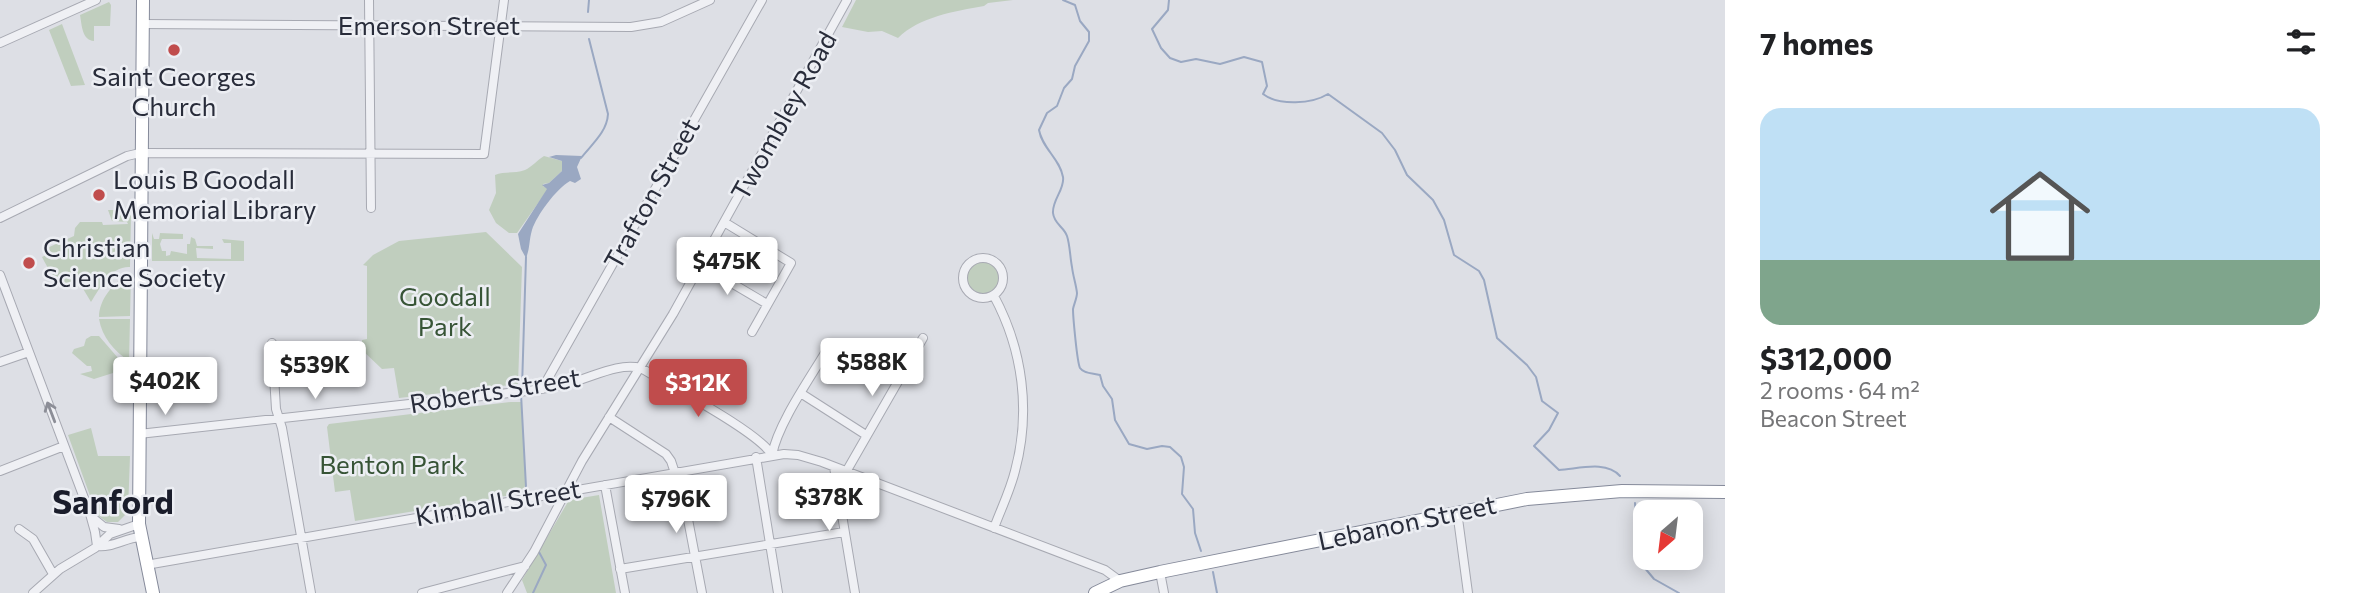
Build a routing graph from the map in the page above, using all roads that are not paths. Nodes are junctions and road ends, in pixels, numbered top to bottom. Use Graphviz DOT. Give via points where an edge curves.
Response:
graph roads {
  1 [pos="96,0"];
  2 [pos="143,0"];
  3 [pos="369,0"];
  4 [pos="504,0"];
  5 [pos="710,0"];
  6 [pos="762,0"];
  7 [pos="847,0"];
  8 [pos="143,24"];
  9 [pos="369,25"];
  10 [pos="501,26"];
  11 [pos="0,43"];
  12 [pos="140,153"];
  13 [pos="369,154"];
  14 [pos="370,208"];
  15 [pos="0,218"];
  16 [pos="724,222"];
  17 [pos="701,265"];
  18 [pos="0,275"];
  19 [pos="994,296"];
  20 [pos="767,304"];
  21 [pos="752,332"];
  22 [pos="923,338"];
  23 [pos="272,343"];
  24 [pos="828,348"];
  25 [pos="29,352"];
  26 [pos="0,362"];
  27 [pos="641,368"];
  28 [pos="542,389"];
  29 [pos="802,394"];
  30 [pos="609,417"];
  31 [pos="280,420"];
  32 [pos="139,434"];
  33 [pos="866,435"];
  34 [pos="64,446"];
  35 [pos="772,455"];
  36 [pos="756,457"];
  37 [pos="834,467"];
  38 [pos="0,471"];
  39 [pos="677,472"];
  40 [pos="846,472"];
  41 [pos="605,485"];
  42 [pos="567,490"];
  43 [pos="1725,492"];
  44 [pos="1457,511"];
  45 [pos="90,514"];
  46 [pos="994,528"];
  47 [pos="19,529"];
  48 [pos="121,529"];
  49 [pos="140,530"];
  50 [pos="844,532"];
  51 [pos="301,538"];
  52 [pos="769,542"];
  53 [pos="97,546"];
  54 [pos="695,555"];
  55 [pos="146,565"];
  56 [pos="525,566"];
  57 [pos="620,569"];
  58 [pos="1160,572"];
  59 [pos="54,574"];
  60 [pos="1121,581"];
  61 [pos="33,593"];
  62 [pos="153,593"];
  63 [pos="311,593"];
  64 [pos="422,593"];
  65 [pos="507,593"];
  66 [pos="625,593"];
  67 [pos="702,593"];
  68 [pos="778,593"];
  69 [pos="855,593"];
  70 [pos="1095,593"];
  71 [pos="1164,593"];
  72 [pos="1468,593"];
  1 -- 11 [label="street"];
  2 -- 8 [label="highway"];
  3 -- 9 [label="street"];
  4 -- 10 [label="street"];
  5 -- 10 [label="street, Emerson Street" via="661,22 639,26"];
  6 -- 28 [label="street, Trafton Street"];
  7 -- 16 [label="street, Twombley Road"];
  8 -- 9 [label="street, Emerson Street"];
  8 -- 12 [label="highway"];
  9 -- 10 [label="street, Emerson Street"];
  9 -- 13 [label="street"];
  10 -- 13 [label="street" via="484,154"];
  12 -- 13 [label="street"];
  12 -- 15 [label="street"];
  12 -- 32 [label="highway"];
  13 -- 14 [label="street"];
  16 -- 17 [label="street, Twombley Road"];
  16 -- 20 [label="street" via="791,263"];
  17 -- 20 [label="street"];
  17 -- 27 [label="street, Twombley Road"];
  18 -- 25 [label="street"];
  19 -- 19 [label="street" via="1002,283 1001,269 989,259 973,261 964,274 966,289 979,298"];
  19 -- 46 [label="street" via="1014,345 1023,404 1015,472"];
  20 -- 21 [label="street"];
  22 -- 33 [label="street"];
  23 -- 31 [label="street"];
  24 -- 29 [label="street"];
  25 -- 26 [label="street"];
  34 -- 25 [label="street, one-way"];
  27 -- 28 [label="street, Roberts Street" via="620,368"];
  27 -- 30 [label="street, Twombley Road"];
  27 -- 35 [label="street" via="743,430"];
  28 -- 31 [label="street, Roberts Street"];
  29 -- 33 [label="street"];
  29 -- 35 [label="street"];
  30 -- 39 [label="street" via="666,454"];
  30 -- 42 [label="street, Twombley Road"];
  31 -- 32 [label="street, Roberts Street"];
  31 -- 51 [label="street"];
  32 -- 49 [label="highway"];
  33 -- 40 [label="street"];
  34 -- 38 [label="street"];
  34 -- 45 [label="street"];
  35 -- 36 [label="street, Kimball Street"];
  35 -- 37 [label="street, Kimball Street" via="798,455"];
  36 -- 39 [label="street, Kimball Street"];
  36 -- 52 [label="street"];
  37 -- 40 [label="street, Kimball Street"];
  37 -- 50 [label="street"];
  39 -- 41 [label="street, Kimball Street"];
  39 -- 54 [label="street"];
  40 -- 46 [label="street, Kimball Street"];
  41 -- 42 [label="street, Kimball Street"];
  41 -- 57 [label="street"];
  42 -- 51 [label="street, Kimball Street"];
  42 -- 56 [label="street, Twombley Road"];
  43 -- 44 [label="highway, Lebanon Street" via="1581,493"];
  44 -- 58 [label="highway, Lebanon Street"];
  44 -- 72 [label="street"];
  45 -- 48 [label="street" via="104,527"];
  45 -- 53 [label="street"];
  46 -- 60 [label="street, Kimball Street" via="1105,570"];
  47 -- 59 [label="street" via="33,539"];
  48 -- 49 [label="street"];
  48 -- 53 [label="street"];
  49 -- 53 [label="street" via="105,547"];
  49 -- 55 [label="highway"];
  50 -- 52 [label="street"];
  50 -- 69 [label="street"];
  51 -- 55 [label="street, Kimball Street"];
  51 -- 63 [label="street"];
  52 -- 54 [label="street"];
  52 -- 68 [label="street"];
  53 -- 59 [label="street"];
  54 -- 57 [label="street"];
  54 -- 67 [label="street"];
  55 -- 62 [label="highway"];
  56 -- 64 [label="street"];
  56 -- 65 [label="street, Twombley Road"];
  57 -- 66 [label="street"];
  58 -- 60 [label="highway, Lebanon Street"];
  58 -- 71 [label="street"];
  59 -- 61 [label="street"];
  60 -- 70 [label="highway, Lebanon Street"];
}
